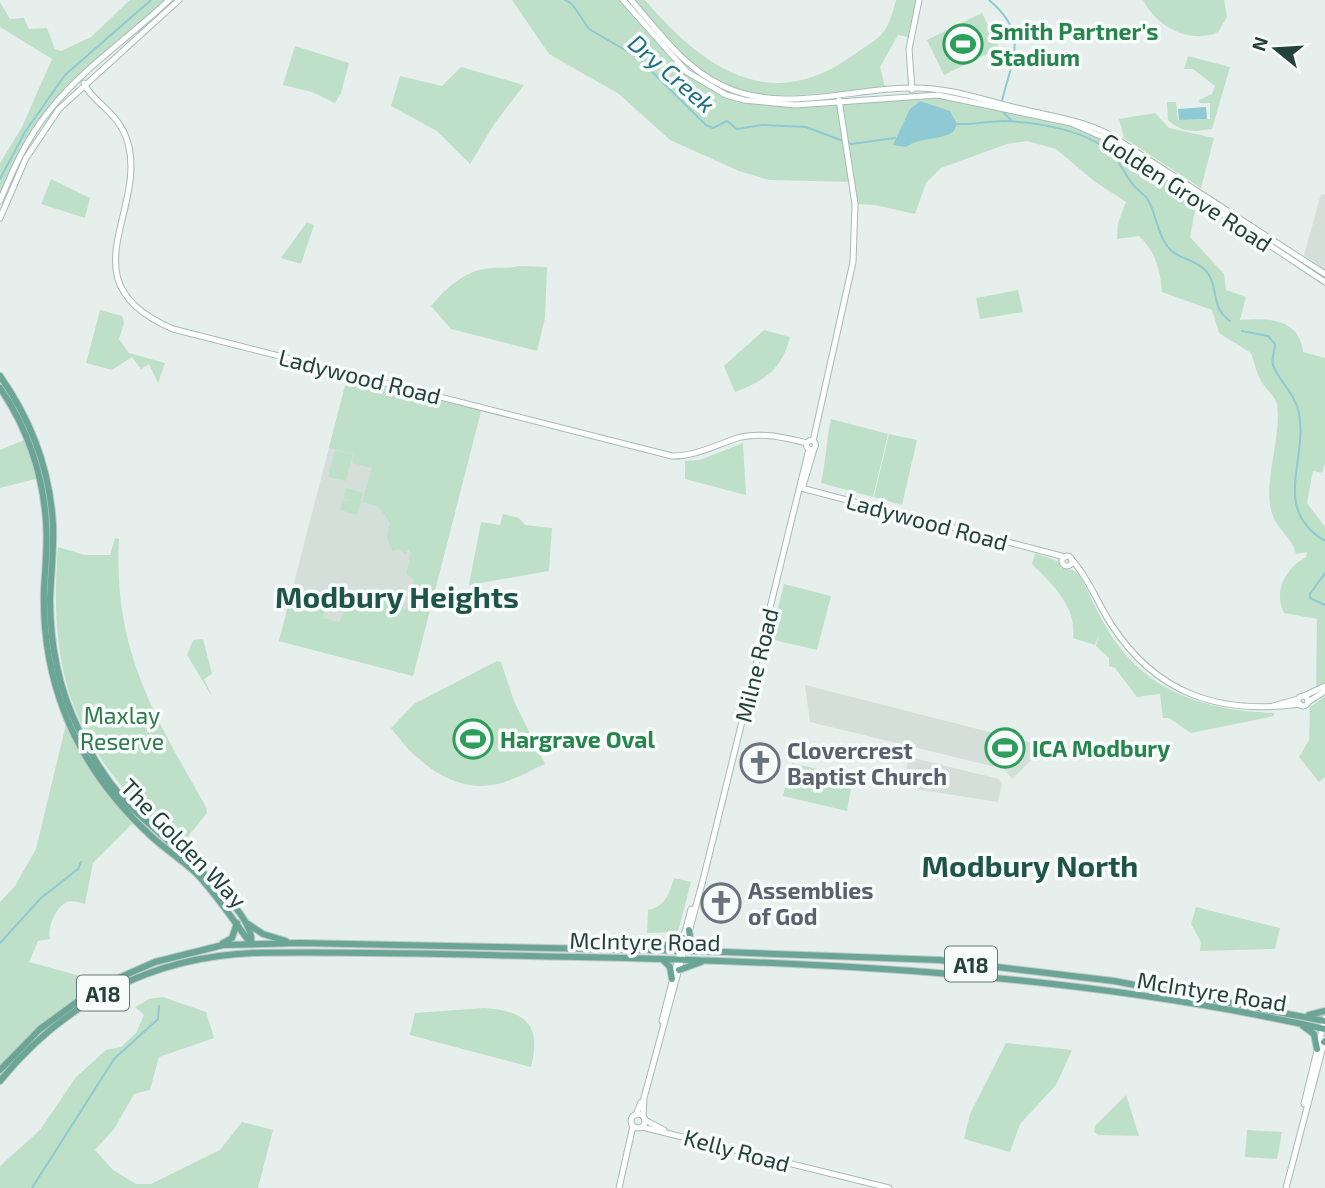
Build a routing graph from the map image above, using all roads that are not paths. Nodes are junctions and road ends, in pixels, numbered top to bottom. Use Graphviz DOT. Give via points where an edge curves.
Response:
graph roads {
  1 [pos="169,0"];
  2 [pos="179,0"];
  3 [pos="623,0"];
  4 [pos="631,0"];
  5 [pos="919,0"];
  6 [pos="82,81"];
  7 [pos="911,88"];
  8 [pos="912,95"];
  9 [pos="839,98"];
  10 [pos="973,100"];
  11 [pos="1152,165"];
  12 [pos="0,201"];
  13 [pos="1,215"];
  14 [pos="1325,275"];
  15 [pos="1325,282"];
  16 [pos="0,376"];
  17 [pos="0,388"];
  18 [pos="811,446"];
  19 [pos="801,488"];
  20 [pos="1064,559"];
  21 [pos="1072,560"];
  22 [pos="1068,566"];
  23 [pos="1080,572"];
  24 [pos="1325,688"];
  25 [pos="157,832"];
  26 [pos="711,842"];
  27 [pos="160,843"];
  28 [pos="172,844"];
  29 [pos="241,922"];
  30 [pos="689,930"];
  31 [pos="683,938"];
  32 [pos="299,943"];
  33 [pos="251,944"];
  34 [pos="218,946"];
  35 [pos="650,950"];
  36 [pos="682,951"];
  37 [pos="698,951"];
  38 [pos="303,952"];
  39 [pos="232,954"];
  40 [pos="660,959"];
  41 [pos="679,959"];
  42 [pos="713,960"];
  43 [pos="679,970"];
  44 [pos="672,979"];
  45 [pos="1325,1011"];
  46 [pos="1304,1016"];
  47 [pos="1298,1023"];
  48 [pos="1324,1023"];
  49 [pos="1325,1040"];
  50 [pos="1317,1049"];
  51 [pos="0,1070"];
  52 [pos="0,1081"];
  53 [pos="641,1117"];
  54 [pos="1301,1121"];
  55 [pos="638,1127"];
  56 [pos="667,1131"];
  57 [pos="619,1188"];
  58 [pos="889,1188"];
  59 [pos="1286,1188"];
  1 -- 6 [label="main road"];
  2 -- 6 [label="main road"];
  3 -- 9 [label="main road, Golden Grove Road" via="688,72 726,94 768,104"];
  4 -- 9 [label="main road, Golden Grove Road" via="681,57 724,87 775,99"];
  5 -- 7 [label="main road" via="909,49"];
  6 -- 12 [label="main road" via="51,109 31,137"];
  6 -- 13 [label="main road" via="38,138"];
  6 -- 18 [label="main road, Ladywood Road" via="121,125 132,163 116,235 118,275 134,304 158,323 672,456 692,455 760,435"];
  7 -- 8 [label="main road"];
  7 -- 9 [label="main road, Golden Grove Road"];
  7 -- 10 [label="main road, Golden Grove Road" via="942,89"];
  8 -- 9 [label="main road, Golden Grove Road"];
  8 -- 10 [label="main road, Golden Grove Road"];
  9 -- 18 [label="main road, Milne Road" via="855,204 853,262"];
  10 -- 11 [label="main road, Golden Grove Road" via="1085,125"];
  11 -- 14 [label="main road, Golden Grove Road"];
  11 -- 15 [label="main road, Golden Grove Road"];
  16 -- 25 [label="main road, The Golden Way" via="32,432 47,481 53,529 52,638 68,705 105,776"];
  17 -- 27 [label="main road, The Golden Way" via="26,436 41,485 47,533 45,631 62,708 105,787"];
  18 -- 19 [label="main road, Milne Road"];
  19 -- 20 [label="main road, Ladywood Road"];
  19 -- 26 [label="main road, Milne Road"];
  20 -- 21 [label="main road, Ladywood Road"];
  20 -- 22 [label="main road"];
  21 -- 22 [label="main road"];
  21 -- 23 [label="main road"];
  22 -- 23 [label="main road"];
  23 -- 24 [label="main road" via="1121,640 1160,678 1189,694 1263,708 1303,700"];
  25 -- 27 [label="main road"];
  25 -- 28 [label="main road, The Golden Way"];
  26 -- 30 [label="main road, Milne Road"];
  26 -- 31 [label="main road, Milne Road"];
  27 -- 28 [label="main road"];
  27 -- 29 [label="main road, The Golden Way"];
  28 -- 29 [label="main road, The Golden Way" via="202,870"];
  29 -- 32 [label="main road" via="272,938"];
  29 -- 33 [label="main road, The Golden Way"];
  29 -- 34 [label="main road" via="232,938"];
  30 -- 36 [label="main road, Milne Road"];
  30 -- 37 [label="main road" via="691,944"];
  31 -- 35 [label="main road"];
  31 -- 36 [label="main road, Milne Road"];
  32 -- 33 [label="main road, McIntyre Road / A18"];
  32 -- 35 [label="main road, McIntyre Road / A18"];
  33 -- 34 [label="main road, McIntyre Road / A18"];
  33 -- 38 [label="main road"];
  33 -- 39 [label="main road"];
  34 -- 51 [label="main road, McIntyre Road / A18" via="155,962 96,988 40,1029"];
  35 -- 36 [label="main road, McIntyre Road / A18"];
  36 -- 37 [label="main road, McIntyre Road / A18"];
  36 -- 41 [label="main road, Milne Road"];
  37 -- 46 [label="main road, McIntyre Road / A18" via="939,960 1114,981"];
  38 -- 39 [label="main road, McIntyre Road / A18"];
  38 -- 40 [label="main road, McIntyre Road / A18"];
  39 -- 52 [label="main road, McIntyre Road / A18" via="159,969 91,999 44,1034"];
  40 -- 41 [label="main road, McIntyre Road / A18"];
  40 -- 44 [label="main road" via="668,963"];
  41 -- 42 [label="main road, McIntyre Road / A18"];
  41 -- 43 [label="main road, Milne Road"];
  41 -- 44 [label="main road, Milne Road"];
  42 -- 43 [label="main road"];
  42 -- 47 [label="main road, McIntyre Road / A18" via="1017,978"];
  43 -- 53 [label="main road, Milne Road"];
  44 -- 53 [label="main road, Milne Road"];
  45 -- 46 [label="main road"];
  46 -- 48 [label="main road, McIntyre Road / A18"];
  47 -- 48 [label="main road, McIntyre Road / A18"];
  47 -- 50 [label="main road" via="1314,1034"];
  48 -- 50 [label="main road"];
  49 -- 54 [label="main road"];
  50 -- 54 [label="main road"];
  53 -- 55 [label="main road"];
  53 -- 55 [label="main road" via="631,1119"];
  53 -- 56 [label="main road, Kelly Road"];
  54 -- 59 [label="main road"];
  55 -- 56 [label="main road, Kelly Road"];
  55 -- 57 [label="main road"];
  56 -- 58 [label="main road, Kelly Road"];
}
